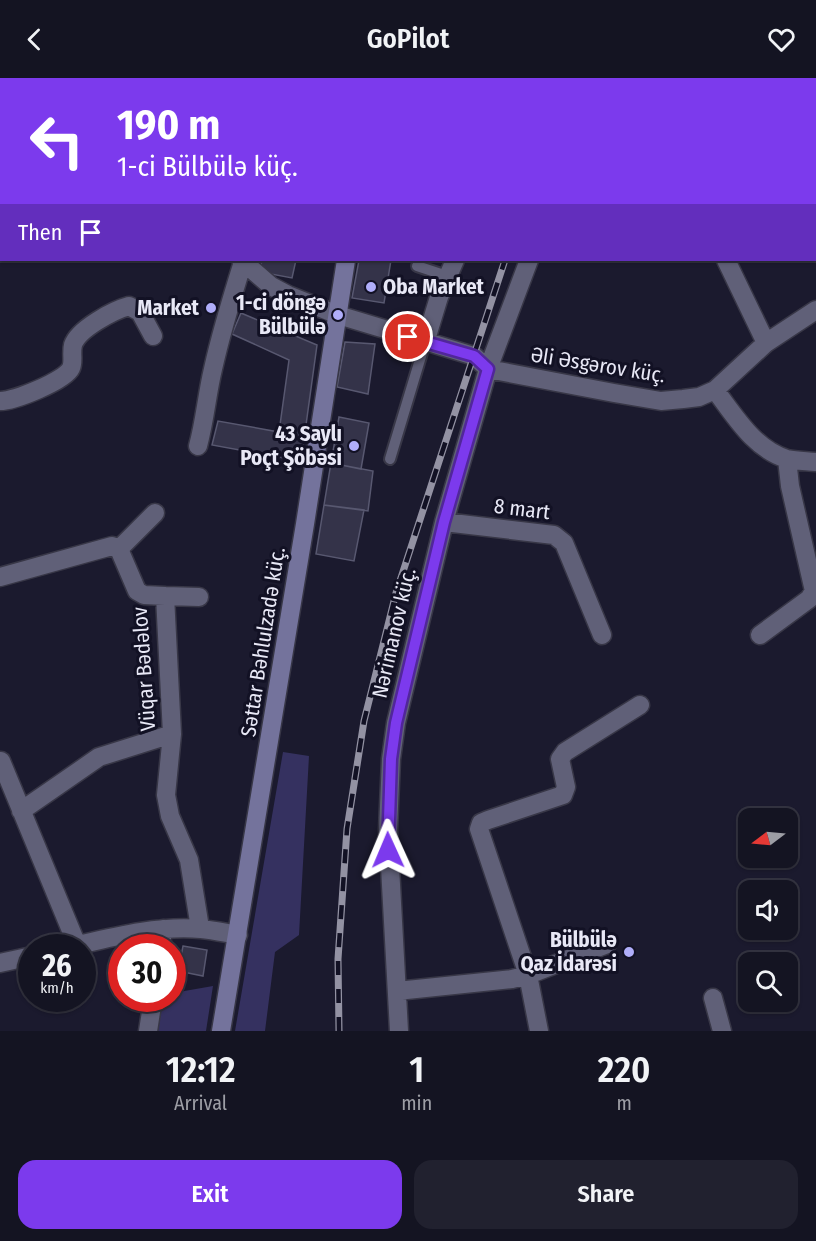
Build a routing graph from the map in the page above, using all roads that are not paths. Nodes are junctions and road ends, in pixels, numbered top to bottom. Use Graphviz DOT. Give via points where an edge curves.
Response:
graph roads {
  1 [pos="242,261"];
  2 [pos="346,261"];
  3 [pos="529,261"];
  4 [pos="726,261"];
  5 [pos="417,266"];
  6 [pos="451,268"];
  7 [pos="816,310"];
  8 [pos="338,315"];
  9 [pos="153,336"];
  10 [pos="425,343"];
  11 [pos="766,343"];
  12 [pos="488,369"];
  13 [pos="715,390"];
  14 [pos="0,400"];
  15 [pos="198,446"];
  16 [pos="390,459"];
  17 [pos="788,459"];
  18 [pos="816,462"];
  19 [pos="155,513"];
  20 [pos="444,522"];
  21 [pos="119,549"];
  22 [pos="0,577"];
  23 [pos="165,596"];
  24 [pos="200,597"];
  25 [pos="602,635"];
  26 [pos="759,635"];
  27 [pos="640,705"];
  28 [pos="172,734"];
  29 [pos="1,761"];
  30 [pos="21,811"];
  31 [pos="200,928"];
  32 [pos="164,929"];
  33 [pos="66,934"];
  34 [pos="163,934"];
  35 [pos="238,935"];
  36 [pos="96,940"];
  37 [pos="606,944"];
  38 [pos="18,959"];
  39 [pos="0,963"];
  40 [pos="528,975"];
  41 [pos="397,990"];
  42 [pos="713,998"];
  43 [pos="151,1012"];
  44 [pos="148,1031"];
  45 [pos="221,1031"];
  46 [pos="399,1031"];
  47 [pos="539,1031"];
  48 [pos="722,1031"];
  1 -- 8 [label="street" via="271,286"];
  1 -- 15 [label="street" via="212,372"];
  2 -- 8 [label="main road, Səttar Bəhlulzadə küç."];
  3 -- 12 [label="street, Nərimanov küç."];
  4 -- 11 [label="street"];
  5 -- 6 [label="lane"];
  6 -- 10 [label="street"];
  7 -- 11 [label="street, Əli Əsgərov küç."];
  8 -- 10 [label="street"];
  8 -- 35 [label="main road, Səttar Bəhlulzadə küç."];
  9 -- 14 [label="street" via="140,312 129,306 116,309 73,343 72,367 65,375 19,398"];
  10 -- 12 [label="street" via="474,356"];
  10 -- 16 [label="lane"];
  11 -- 13 [label="street, Əli Əsgərov küç."];
  12 -- 13 [label="street, Əli Əsgərov küç." via="661,400"];
  12 -- 20 [label="street, Nərimanov küç."];
  13 -- 17 [label="street" via="755,441"];
  17 -- 18 [label="street"];
  17 -- 26 [label="street" via="790,486 814,591 809,599"];
  19 -- 21 [label="street"];
  20 -- 25 [label="street, 8 mart" via="560,538"];
  20 -- 41 [label="street, Nərimanov küç." via="391,759 388,830"];
  21 -- 22 [label="street" via="103,547"];
  21 -- 23 [label="street, Vüqar Bədəlov" via="137,591 144,596"];
  23 -- 24 [label="street"];
  23 -- 28 [label="street, Vüqar Bədəlov"];
  27 -- 40 [label="street" via="565,752 560,759 566,787 563,795 481,823 479,829"];
  28 -- 30 [label="street" via="99,757"];
  28 -- 31 [label="street, Vüqar Bədəlov" via="166,795 170,816 189,860"];
  29 -- 30 [label="street"];
  30 -- 33 [label="street"];
  31 -- 32 [label="street"];
  31 -- 35 [label="street"];
  32 -- 34 [label="street"];
  32 -- 36 [label="street"];
  35 -- 45 [label="main road, Səttar Bəhlulzadə küç."];
  37 -- 40 [label="street"];
  38 -- 39 [label="street"];
  40 -- 41 [label="street" via="504,981"];
  40 -- 47 [label="street"];
  41 -- 46 [label="street, Nərimanov küç."];
  42 -- 48 [label="street"];
  43 -- 44 [label="street"];
}
